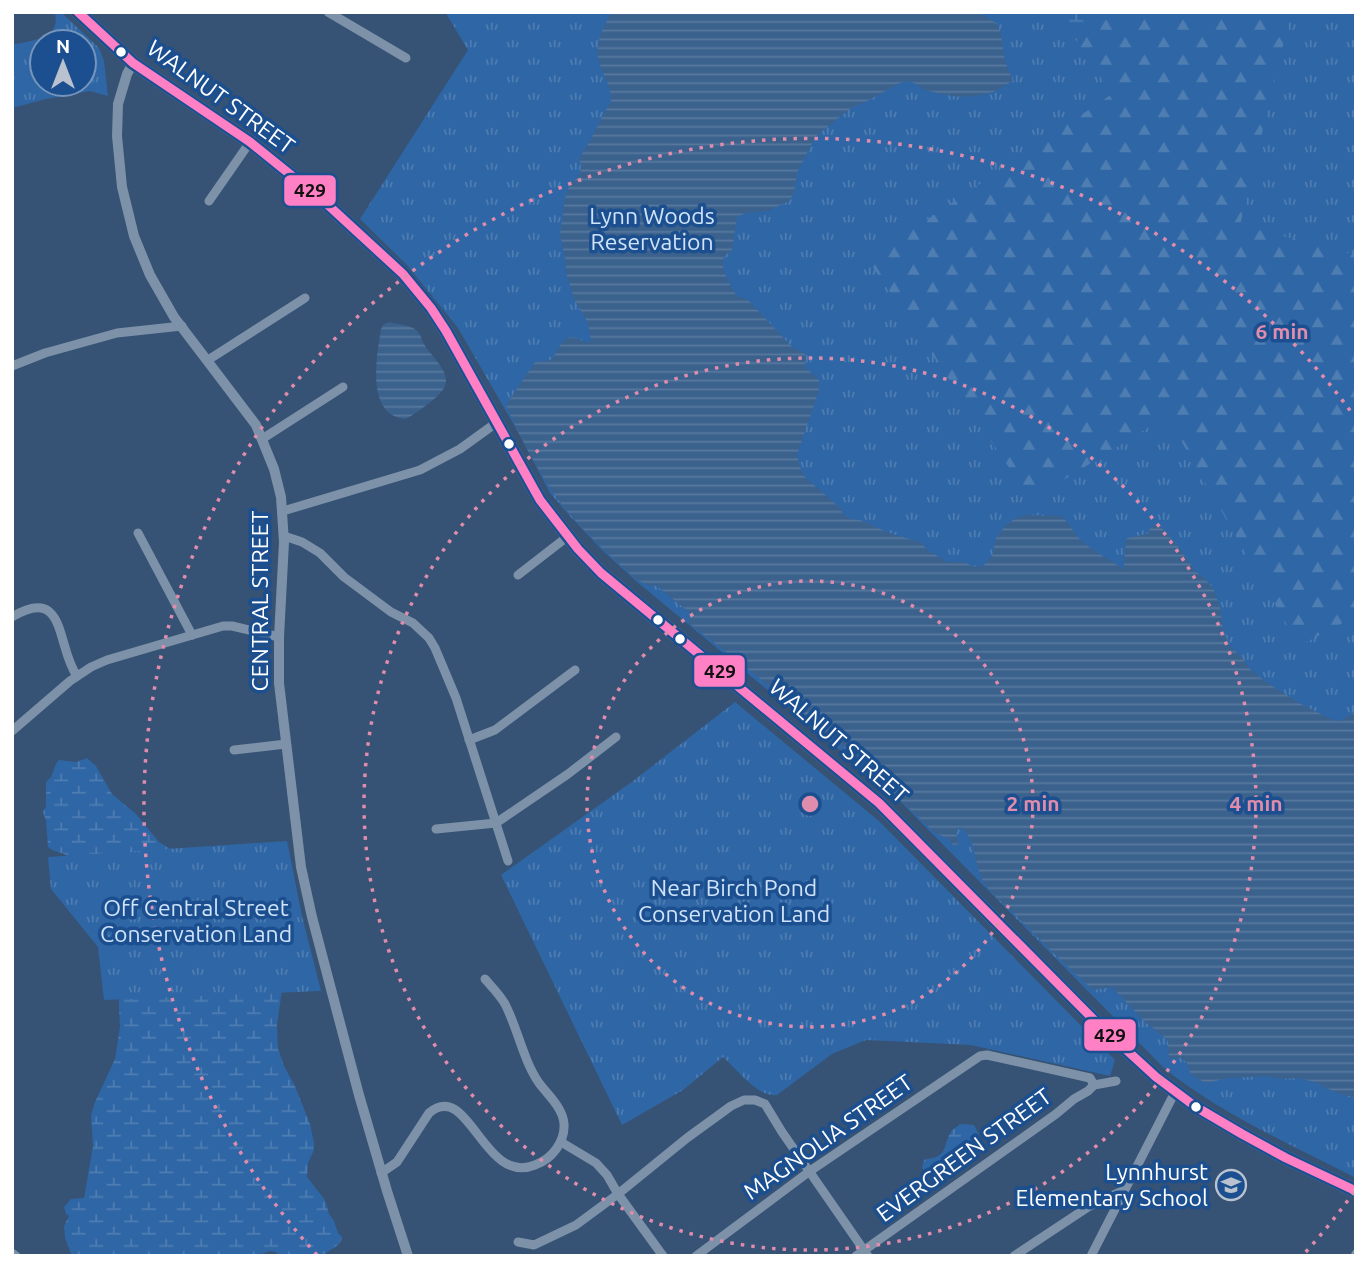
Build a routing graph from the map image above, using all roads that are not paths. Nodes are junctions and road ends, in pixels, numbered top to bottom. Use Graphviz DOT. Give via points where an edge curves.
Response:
graph roads {
  1 [pos="78,12"];
  2 [pos="328,12"];
  3 [pos="406,58"];
  4 [pos="133,63"];
  5 [pos="250,142"];
  6 [pos="209,201"];
  7 [pos="304,298"];
  8 [pos="182,326"];
  9 [pos="208,360"];
  10 [pos="12,366"];
  11 [pos="343,387"];
  12 [pos="496,423"];
  13 [pos="262,439"];
  14 [pos="283,511"];
  15 [pos="138,533"];
  16 [pos="284,536"];
  17 [pos="568,537"];
  18 [pos="518,575"];
  19 [pos="12,617"];
  20 [pos="192,635"];
  21 [pos="279,637"];
  22 [pos="575,670"];
  23 [pos="77,676"];
  24 [pos="12,731"];
  25 [pos="616,737"];
  26 [pos="469,740"];
  27 [pos="286,744"];
  28 [pos="234,750"];
  29 [pos="496,823"];
  30 [pos="436,829"];
  31 [pos="508,861"];
  32 [pos="485,979"];
  33 [pos="1116,1081"];
  34 [pos="1094,1085"];
  35 [pos="1175,1092"];
  36 [pos="561,1142"];
  37 [pos="810,1171"];
  38 [pos="382,1173"];
  39 [pos="1124,1190"];
  40 [pos="1356,1191"];
  41 [pos="618,1194"];
  42 [pos="518,1242"];
  43 [pos="863,1254"];
  44 [pos="408,1256"];
  45 [pos="663,1256"];
  46 [pos="696,1256"];
  47 [pos="1014,1256"];
  48 [pos="1091,1256"];
  1 -- 4 [label="main road, WALNUT STREET"];
  2 -- 3 [label="street"];
  4 -- 5 [label="main road, WALNUT STREET"];
  4 -- 8 [label="street, CENTRAL STREET" via="118,104 122,187 149,275"];
  5 -- 6 [label="street"];
  5 -- 12 [label="main road, WALNUT STREET" via="403,274 446,331"];
  7 -- 9 [label="street"];
  8 -- 9 [label="street, CENTRAL STREET"];
  8 -- 10 [label="street" via="117,333"];
  9 -- 13 [label="street, CENTRAL STREET"];
  11 -- 13 [label="street"];
  12 -- 14 [label="street" via="420,470"];
  12 -- 17 [label="main road, WALNUT STREET" via="540,500"];
  13 -- 14 [label="street, CENTRAL STREET"];
  14 -- 16 [label="street, CENTRAL STREET"];
  15 -- 20 [label="street"];
  16 -- 21 [label="street, CENTRAL STREET"];
  16 -- 26 [label="street" via="320,553 344,577 429,638"];
  17 -- 18 [label="street"];
  17 -- 35 [label="main road, WALNUT STREET" via="608,579 879,803 1112,1038"];
  19 -- 23 [label="street" via="28,608 48,611 55,618"];
  20 -- 21 [label="street" via="228,626"];
  20 -- 23 [label="street" via="107,660"];
  21 -- 27 [label="street, CENTRAL STREET"];
  22 -- 26 [label="street" via="495,730"];
  23 -- 24 [label="street"];
  25 -- 29 [label="street"];
  26 -- 29 [label="street"];
  27 -- 28 [label="street"];
  27 -- 38 [label="street, CENTRAL STREET" via="307,899"];
  29 -- 30 [label="street"];
  29 -- 31 [label="street"];
  32 -- 36 [label="street" via="504,1002 538,1081 555,1102 564,1122"];
  33 -- 34 [label="street"];
  34 -- 37 [label="street, MAGNOLIA STREET" via="1090,1078 987,1055 971,1060"];
  34 -- 43 [label="street, EVERGREEN STREET"];
  35 -- 39 [label="street"];
  35 -- 40 [label="main road, WALNUT STREET" via="1242,1134"];
  36 -- 38 [label="street" via="534,1166 517,1168 501,1161 460,1112 449,1106 437,1107 397,1162"];
  36 -- 41 [label="street" via="596,1163"];
  37 -- 41 [label="street" via="765,1104 744,1100 687,1138"];
  37 -- 43 [label="street"];
  37 -- 46 [label="street, MAGNOLIA STREET"];
  38 -- 44 [label="street, CENTRAL STREET"];
  39 -- 47 [label="street" via="1088,1207"];
  39 -- 48 [label="street"];
  41 -- 42 [label="street" via="555,1236 534,1245"];
  41 -- 45 [label="street"];
}
